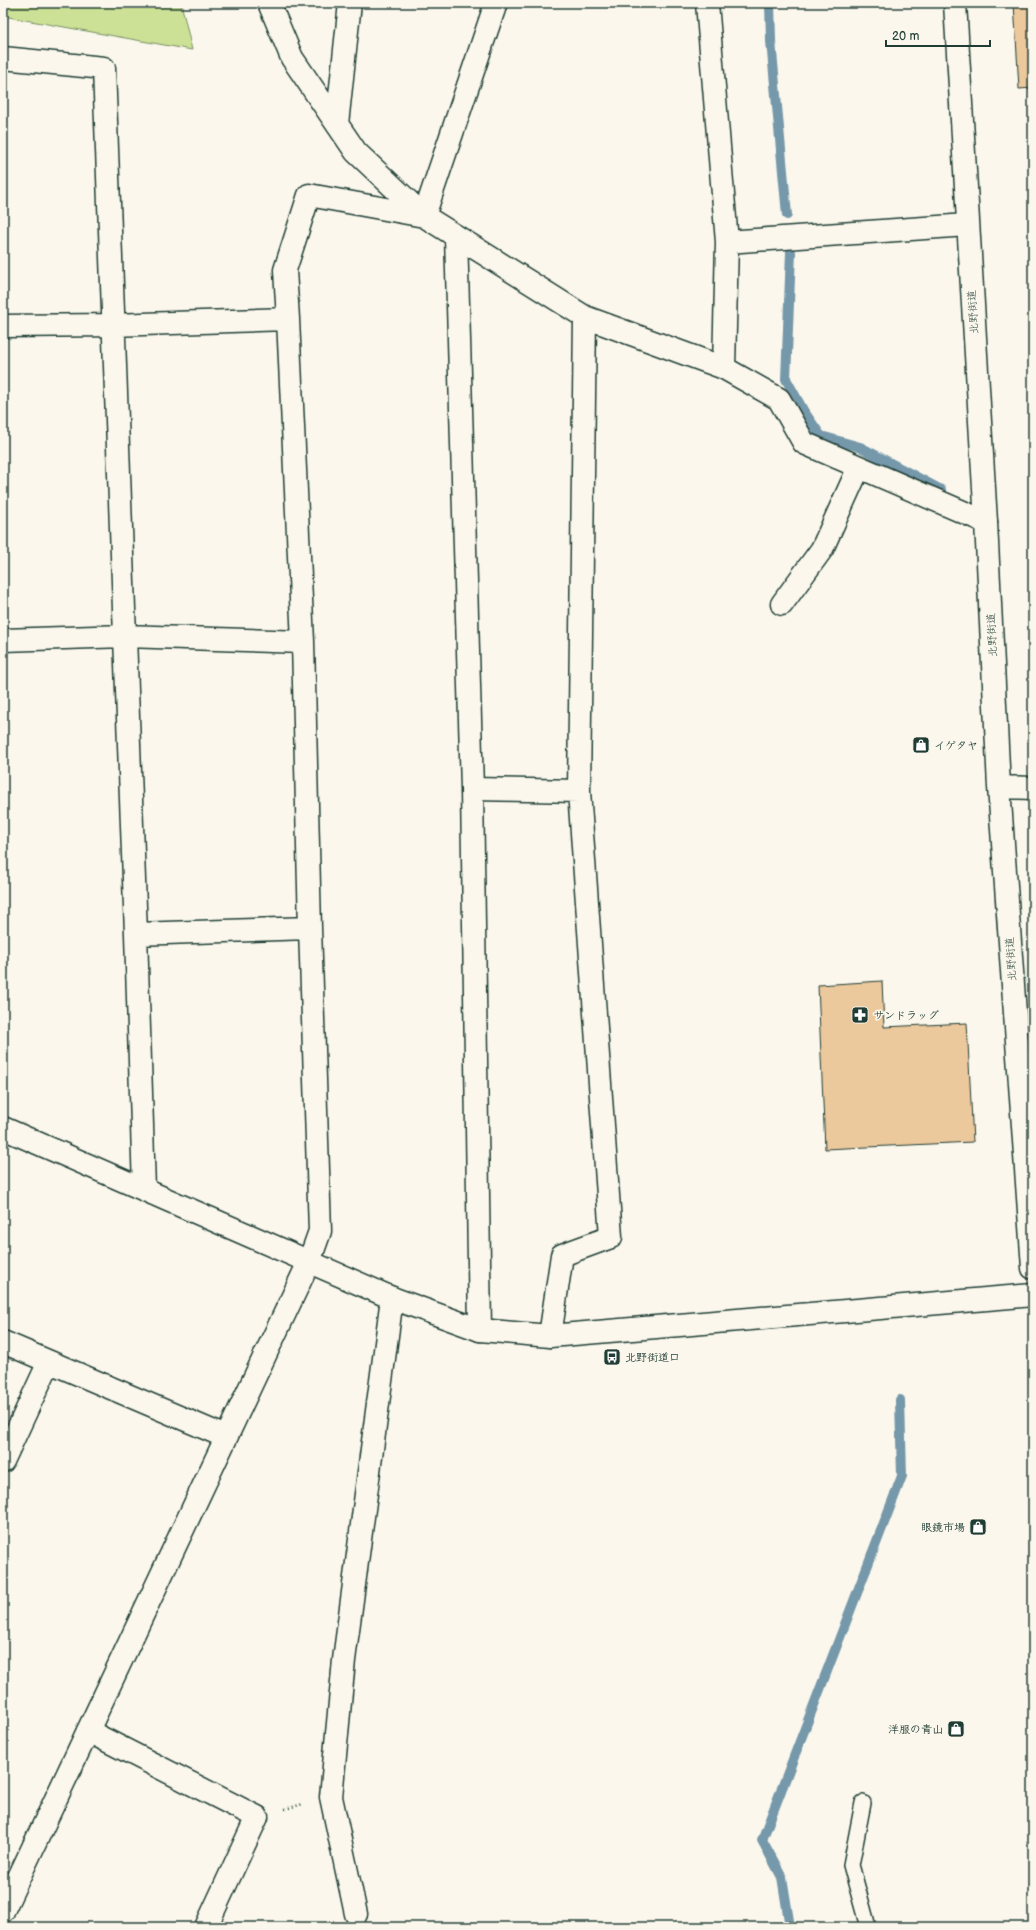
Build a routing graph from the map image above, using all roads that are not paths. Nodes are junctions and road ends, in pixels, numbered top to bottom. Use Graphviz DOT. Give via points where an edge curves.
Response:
graph roads {
  1 [pos="269,3"];
  2 [pos="350,3"];
  3 [pos="496,3"];
  4 [pos="955,3"];
  5 [pos="704,4"];
  6 [pos="3,58"];
  7 [pos="337,124"];
  8 [pos="424,216"];
  9 [pos="967,225"];
  10 [pos="456,236"];
  11 [pos="727,242"];
  12 [pos="585,317"];
  13 [pos="288,319"];
  14 [pos="113,325"];
  15 [pos="3,326"];
  16 [pos="724,368"];
  17 [pos="859,467"];
  18 [pos="986,522"];
  19 [pos="782,604"];
  20 [pos="125,636"];
  21 [pos="3,640"];
  22 [pos="303,642"];
  23 [pos="999,787"];
  24 [pos="1033,788"];
  25 [pos="472,789"];
  26 [pos="579,791"];
  27 [pos="310,928"];
  28 [pos="136,934"];
  29 [pos="3,1128"];
  30 [pos="144,1189"];
  31 [pos="309,1262"];
  32 [pos="1033,1268"];
  33 [pos="1033,1295"];
  34 [pos="392,1298"];
  35 [pos="480,1330"];
  36 [pos="550,1336"];
  37 [pos="3,1342"];
  38 [pos="49,1362"];
  39 [pos="226,1437"];
  40 [pos="3,1461"];
  41 [pos="88,1731"];
  42 [pos="863,1803"];
  43 [pos="3,1911"];
  44 [pos="356,1914"];
  45 [pos="206,1927"];
  46 [pos="868,1927"];
  1 -- 7 [label="street" via="292,58"];
  2 -- 7 [label="street"];
  3 -- 8 [label="street"];
  4 -- 9 [label="street, 北野街道"];
  5 -- 11 [label="street"];
  6 -- 14 [label="street" via="104,68"];
  7 -- 8 [label="street" via="356,152"];
  8 -- 10 [label="street"];
  8 -- 13 [label="street" via="309,195 285,270"];
  9 -- 11 [label="street"];
  9 -- 18 [label="street, 北野街道"];
  10 -- 12 [label="street"];
  10 -- 25 [label="street"];
  11 -- 16 [label="street"];
  12 -- 16 [label="street"];
  12 -- 26 [label="street"];
  13 -- 14 [label="street"];
  13 -- 22 [label="street"];
  14 -- 15 [label="street"];
  14 -- 20 [label="street"];
  16 -- 17 [label="street" via="779,399 804,443"];
  17 -- 18 [label="street"];
  17 -- 19 [label="street" via="822,549"];
  18 -- 23 [label="street, 北野街道"];
  20 -- 21 [label="street"];
  20 -- 22 [label="street"];
  20 -- 28 [label="street"];
  22 -- 27 [label="street"];
  23 -- 24 [label="street"];
  23 -- 32 [label="street, 北野街道"];
  25 -- 26 [label="street"];
  25 -- 35 [label="street"];
  26 -- 36 [label="street" via="611,1237 562,1255"];
  27 -- 28 [label="street"];
  27 -- 31 [label="street" via="320,1231"];
  28 -- 30 [label="street"];
  29 -- 30 [label="street"];
  30 -- 31 [label="street"];
  31 -- 34 [label="street"];
  31 -- 39 [label="street"];
  33 -- 36 [label="street"];
  34 -- 35 [label="street"];
  34 -- 44 [label="street" via="344,1660 331,1797"];
  35 -- 36 [label="street"];
  37 -- 38 [label="street"];
  38 -- 39 [label="street"];
  38 -- 40 [label="street"];
  39 -- 41 [label="street"];
  41 -- 43 [label="street"];
  41 -- 45 [label="street" via="257,1817"];
  42 -- 46 [label="lane" via="851,1865"];
}
